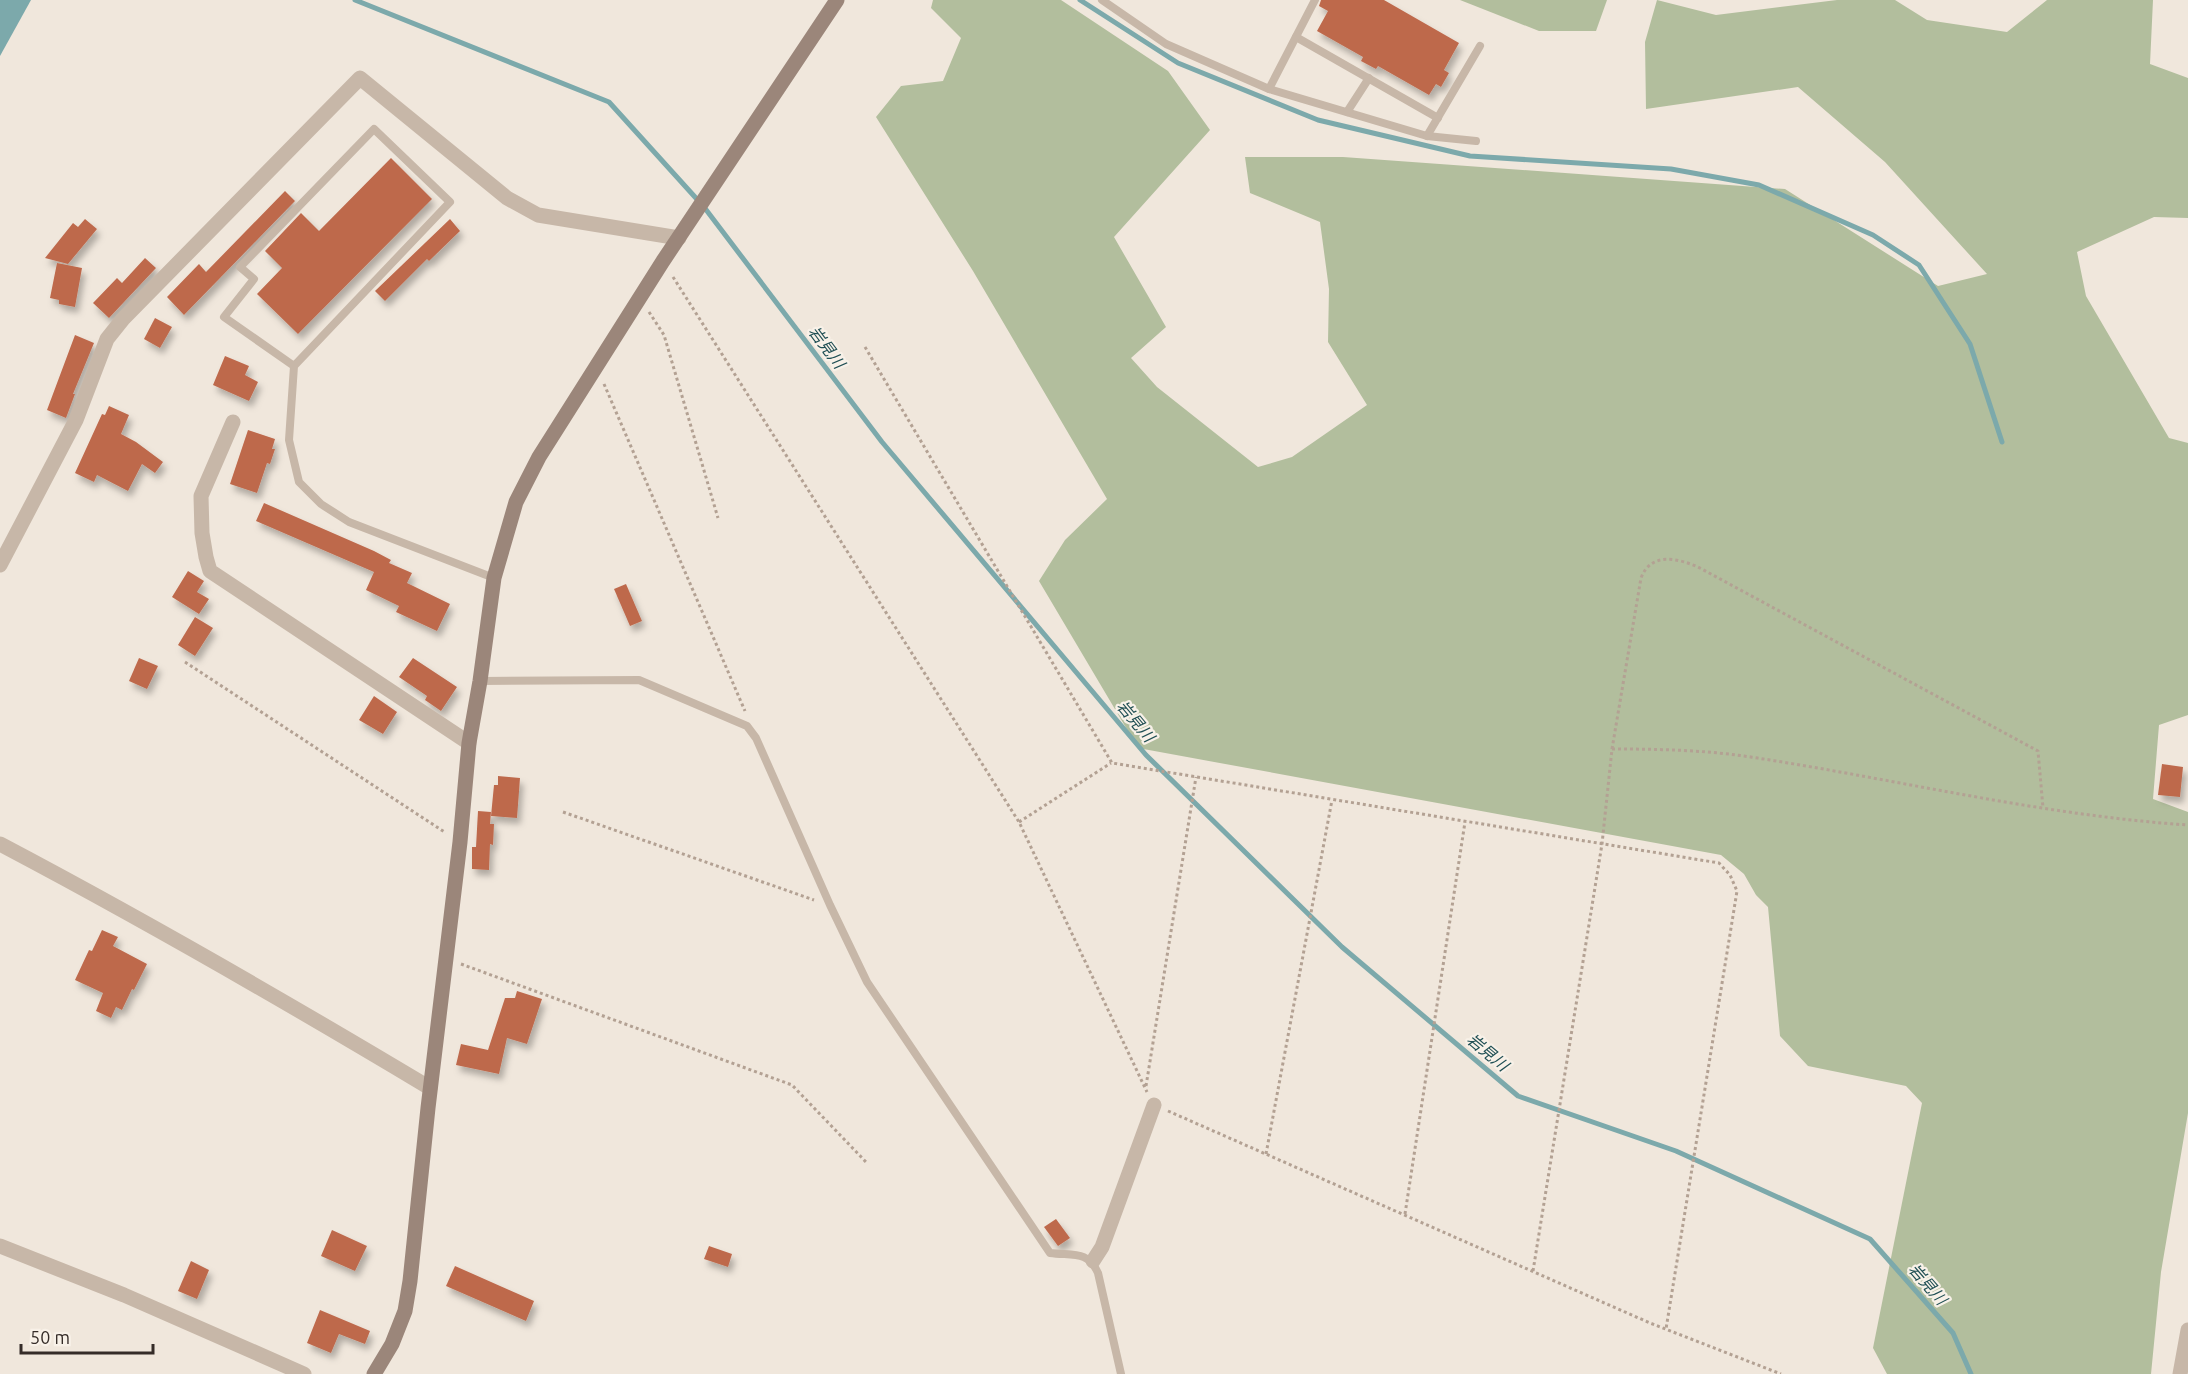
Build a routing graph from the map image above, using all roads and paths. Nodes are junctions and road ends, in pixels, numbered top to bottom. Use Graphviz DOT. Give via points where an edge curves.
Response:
graph roads {
  1 [pos="837,0"];
  2 [pos="1102,0"];
  3 [pos="1315,0"];
  4 [pos="1296,37"];
  5 [pos="1480,46"];
  6 [pos="1369,78"];
  7 [pos="1269,88"];
  8 [pos="1347,112"];
  9 [pos="1438,118"];
  10 [pos="1427,136"];
  11 [pos="1476,141"];
  12 [pos="679,238"];
  13 [pos="663,261"];
  14 [pos="640,298"];
  15 [pos="865,347"];
  16 [pos="294,366"];
  17 [pos="597,366"];
  18 [pos="233,422"];
  19 [pos="718,518"];
  20 [pos="0,566"];
  21 [pos="494,578"];
  22 [pos="185,663"];
  23 [pos="480,681"];
  24 [pos="747,726"];
  25 [pos="469,743"];
  26 [pos="1612,749"];
  27 [pos="1112,763"];
  28 [pos="1196,777"];
  29 [pos="1332,800"];
  30 [pos="2043,808"];
  31 [pos="563,812"];
  32 [pos="1019,822"];
  33 [pos="1465,822"];
  34 [pos="2188,825"];
  35 [pos="460,842"];
  36 [pos="0,844"];
  37 [pos="1602,844"];
  38 [pos="830,905"];
  39 [pos="446,958"];
  40 [pos="430,1088"];
  41 [pos="1145,1088"];
  42 [pos="1154,1105"];
  43 [pos="1266,1154"];
  44 [pos="866,1162"];
  45 [pos="1405,1215"];
  46 [pos="0,1246"];
  47 [pos="1093,1261"];
  48 [pos="1533,1271"];
  49 [pos="1666,1329"];
  50 [pos="2188,1330"];
  51 [pos="2183,1367"];
  52 [pos="304,1374"];
  53 [pos="374,1374"];
  54 [pos="1121,1374"];
  55 [pos="1781,1374"];
  1 -- 12 [label="street"];
  2 -- 7 [label="lane" via="1166,44"];
  3 -- 4 [label="lane"];
  4 -- 6 [label="lane"];
  4 -- 7 [label="lane"];
  5 -- 9 [label="lane"];
  6 -- 8 [label="lane"];
  6 -- 9 [label="lane"];
  7 -- 8 [label="lane"];
  8 -- 10 [label="lane"];
  9 -- 10 [label="lane"];
  10 -- 11 [label="lane"];
  12 -- 13 [label="street"];
  12 -- 20 [label="street" via="538,215 507,198 360,78 106,339 76,420"];
  13 -- 14 [label="street"];
  13 -- 32 [label="path"];
  14 -- 17 [label="street"];
  14 -- 19 [label="path" via="664,335"];
  15 -- 27 [label="path"];
  16 -- 16 [label="lane" via="224,318 254,279 240,267 374,129 450,202"];
  16 -- 21 [label="lane" via="289,440 299,482 321,504 349,522"];
  17 -- 21 [label="street" via="538,457 516,502"];
  17 -- 24 [label="path" via="745,709"];
  18 -- 25 [label="street" via="201,496 202,533 210,571"];
  21 -- 23 [label="street"];
  22 -- 35 [label="path"];
  23 -- 24 [label="lane" via="639,681"];
  23 -- 25 [label="street"];
  24 -- 38 [label="lane" via="756,738"];
  25 -- 35 [label="street"];
  26 -- 30 [label="path" via="1742,756"];
  26 -- 30 [label="path" via="1641,578 1651,563 1673,560 1707,572 2038,751"];
  26 -- 37 [label="path"];
  27 -- 28 [label="path"];
  27 -- 32 [label="path"];
  28 -- 29 [label="path"];
  28 -- 41 [label="path"];
  29 -- 33 [label="path"];
  29 -- 43 [label="path"];
  30 -- 34 [label="path"];
  31 -- 38 [label="path"];
  32 -- 41 [label="path"];
  33 -- 37 [label="path"];
  33 -- 45 [label="path"];
  35 -- 39 [label="street"];
  36 -- 40 [label="street" via="271,993"];
  37 -- 48 [label="path"];
  37 -- 49 [label="path" via="1719,863 1737,891"];
  38 -- 47 [label="lane" via="867,982 1050,1253 1083,1256"];
  39 -- 40 [label="street"];
  39 -- 44 [label="path" via="792,1084"];
  40 -- 53 [label="street" via="405,1311"];
  41 -- 42 [label="path"];
  42 -- 43 [label="path"];
  42 -- 47 [label="street" via="1102,1247"];
  43 -- 45 [label="path"];
  45 -- 48 [label="path"];
  46 -- 52 [label="street"];
  47 -- 54 [label="lane"];
  48 -- 49 [label="path"];
  49 -- 55 [label="path"];
  50 -- 51 [label="street"];
}
